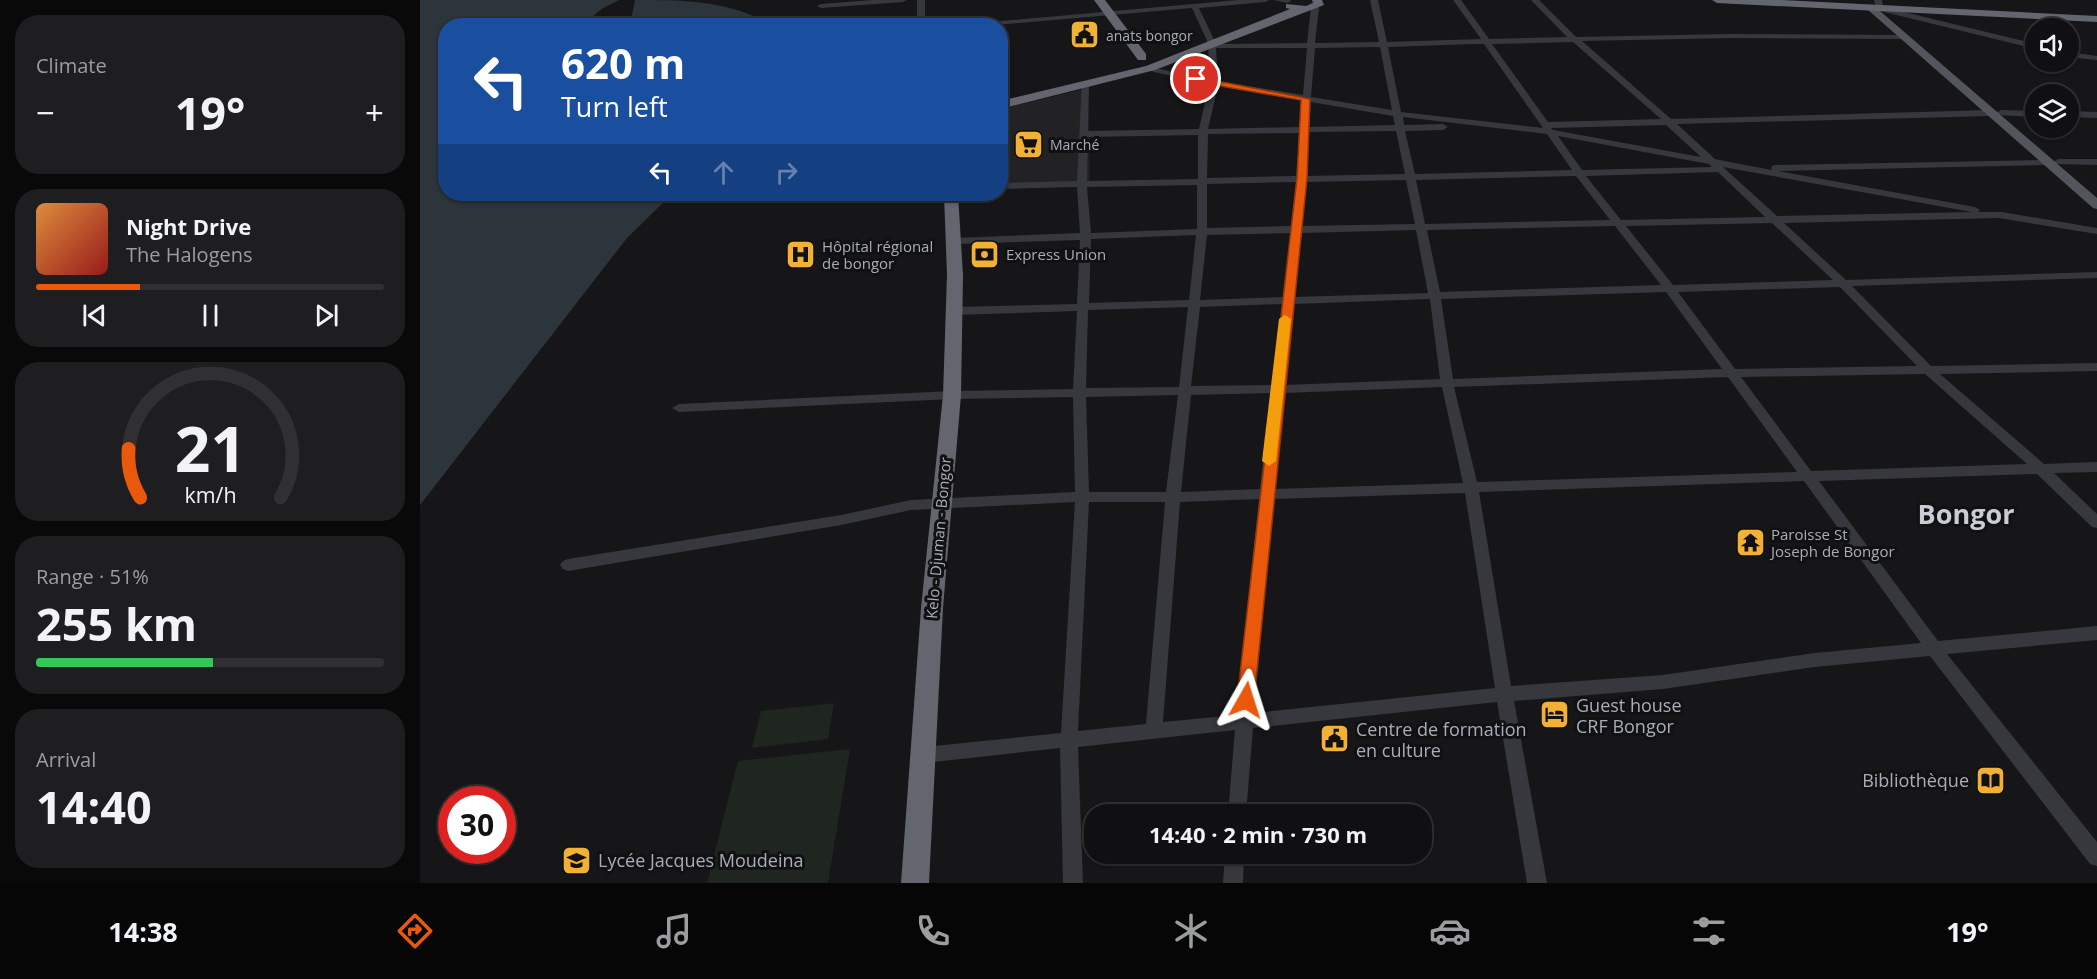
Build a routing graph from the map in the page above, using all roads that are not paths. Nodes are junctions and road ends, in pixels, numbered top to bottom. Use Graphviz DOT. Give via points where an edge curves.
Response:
graph roads {
  1 [pos="903,0"];
  2 [pos="921,0"];
  3 [pos="1089,0"];
  4 [pos="1098,0"];
  5 [pos="1265,0"];
  6 [pos="1374,0"];
  7 [pos="1457,0"];
  8 [pos="1535,0"];
  9 [pos="1717,0"];
  10 [pos="1285,1"];
  11 [pos="1316,4"];
  12 [pos="1194,5"];
  13 [pos="1876,5"];
  14 [pos="821,6"];
  15 [pos="1102,13"];
  16 [pos="921,18"];
  17 [pos="1278,18"];
  18 [pos="2097,19"];
  19 [pos="1008,21"];
  20 [pos="1903,37"];
  21 [pos="1573,38"];
  22 [pos="1487,41"];
  23 [pos="1213,44"];
  24 [pos="2025,44"];
  25 [pos="1385,45"];
  26 [pos="1310,46"];
  27 [pos="2079,56"];
  28 [pos="2097,58"];
  29 [pos="1124,59"];
  30 [pos="1145,64"];
  31 [pos="1214,83"];
  32 [pos="1085,84"];
  33 [pos="1305,99"];
  34 [pos="1008,103"];
  35 [pos="1995,113"];
  36 [pos="2025,114"];
  37 [pos="2079,114"];
  38 [pos="2097,115"];
  39 [pos="1399,121"];
  40 [pos="1668,122"];
  41 [pos="1547,128"];
  42 [pos="1304,129"];
  43 [pos="1203,131"];
  44 [pos="1085,134"];
  45 [pos="2053,162"];
  46 [pos="2097,162"];
  47 [pos="1718,167"];
  48 [pos="1743,169"];
  49 [pos="1578,172"];
  50 [pos="1409,176"];
  51 [pos="1302,178"];
  52 [pos="1204,180"];
  53 [pos="1083,183"];
  54 [pos="1008,186"];
  55 [pos="2097,195"];
  56 [pos="952,201"];
  57 [pos="2097,205"];
  58 [pos="2002,216"];
  59 [pos="1774,218"];
  60 [pos="1615,221"];
  61 [pos="1421,227"];
  62 [pos="1296,230"];
  63 [pos="2097,231"];
  64 [pos="1202,232"];
  65 [pos="1086,235"];
  66 [pos="955,241"];
  67 [pos="2097,275"];
  68 [pos="1843,283"];
  69 [pos="1669,288"];
  70 [pos="1435,297"];
  71 [pos="1287,301"];
  72 [pos="1194,303"];
  73 [pos="1082,309"];
  74 [pos="955,311"];
  75 [pos="2097,367"];
  76 [pos="1928,370"];
  77 [pos="1731,373"];
  78 [pos="1447,382"];
  79 [pos="1277,389"];
  80 [pos="1186,390"];
  81 [pos="1079,392"];
  82 [pos="952,395"];
  83 [pos="679,408"];
  84 [pos="2097,467"];
  85 [pos="2041,469"];
  86 [pos="1804,476"];
  87 [pos="1471,488"];
  88 [pos="1266,494"];
  89 [pos="1082,497"];
  90 [pos="1173,497"];
  91 [pos="939,504"];
  92 [pos="2097,523"];
  93 [pos="568,565"];
  94 [pos="2097,633"];
  95 [pos="1935,648"];
  96 [pos="1504,694"];
  97 [pos="1244,723"];
  98 [pos="1154,730"];
  99 [pos="1069,740"];
  100 [pos="924,755"];
  101 [pos="1238,804"];
  102 [pos="2097,857"];
  103 [pos="1234,864"];
  104 [pos="915,883"];
  105 [pos="1073,883"];
  106 [pos="1233,883"];
  107 [pos="1537,883"];
  1 -- 14 [label="street"];
  2 -- 16 [label="street"];
  3 -- 15 [label="highway"];
  4 -- 15 [label="highway"];
  5 -- 12 [label="street"];
  6 -- 25 [label="street"];
  7 -- 22 [label="street"];
  8 -- 21 [label="street"];
  9 -- 13 [label="highway"];
  10 -- 11 [label="highway"];
  10 -- 17 [label="highway" via="1285,12"];
  11 -- 17 [label="highway"];
  11 -- 26 [label="street"];
  12 -- 15 [label="street"];
  12 -- 23 [label="street"];
  13 -- 18 [label="highway"];
  13 -- 20 [label="main road"];
  13 -- 24 [label="street"];
  13 -- 35 [label="main road"];
  15 -- 19 [label="street"];
  15 -- 29 [label="highway"];
  15 -- 30 [label="highway"];
  17 -- 23 [label="highway"];
  20 -- 21 [label="street" via="1754,34"];
  20 -- 35 [label="main road"];
  21 -- 22 [label="street"];
  21 -- 40 [label="street"];
  22 -- 25 [label="street"];
  22 -- 41 [label="street"];
  23 -- 26 [label="street"];
  23 -- 30 [label="highway"];
  23 -- 31 [label="street"];
  25 -- 26 [label="street"];
  25 -- 39 [label="street"];
  26 -- 33 [label="street"];
  27 -- 28 [label="street"];
  29 -- 30 [label="highway"];
  29 -- 32 [label="highway"];
  30 -- 31 [label="street"];
  30 -- 32 [label="highway"];
  31 -- 33 [label="street"];
  31 -- 43 [label="street"];
  32 -- 34 [label="highway"];
  32 -- 44 [label="street"];
  33 -- 39 [label="street"];
  33 -- 42 [label="street"];
  35 -- 36 [label="street"];
  35 -- 40 [label="street"];
  35 -- 45 [label="main road"];
  37 -- 38 [label="street"];
  39 -- 41 [label="street"];
  39 -- 42 [label="street"];
  39 -- 50 [label="street"];
  40 -- 41 [label="street"];
  40 -- 47 [label="street"];
  41 -- 47 [label="street"];
  41 -- 49 [label="street"];
  42 -- 43 [label="street"];
  42 -- 51 [label="street"];
  43 -- 44 [label="street"];
  43 -- 52 [label="street"];
  44 -- 53 [label="street"];
  45 -- 46 [label="street"];
  45 -- 48 [label="street"];
  45 -- 55 [label="main road"];
  45 -- 57 [label="main road"];
  47 -- 48 [label="street"];
  47 -- 49 [label="street"];
  47 -- 59 [label="street"];
  48 -- 58 [label="street"];
  49 -- 50 [label="street"];
  49 -- 60 [label="street"];
  50 -- 51 [label="street"];
  50 -- 61 [label="street"];
  51 -- 52 [label="street"];
  51 -- 62 [label="street"];
  52 -- 53 [label="street"];
  52 -- 64 [label="street"];
  53 -- 54 [label="street"];
  53 -- 65 [label="street"];
  56 -- 66 [label="highway, Kelo - Djuman - Bongor"];
  58 -- 59 [label="street"];
  58 -- 63 [label="street"];
  59 -- 60 [label="street"];
  59 -- 68 [label="street"];
  60 -- 61 [label="street"];
  60 -- 69 [label="street"];
  61 -- 62 [label="street"];
  61 -- 70 [label="street"];
  62 -- 64 [label="street"];
  62 -- 71 [label="street"];
  64 -- 65 [label="street"];
  64 -- 72 [label="street"];
  65 -- 66 [label="street"];
  65 -- 73 [label="street"];
  66 -- 74 [label="highway, Kelo - Djuman - Bongor"];
  67 -- 68 [label="street"];
  68 -- 69 [label="street"];
  68 -- 76 [label="street"];
  69 -- 70 [label="street"];
  69 -- 77 [label="street"];
  70 -- 71 [label="street"];
  70 -- 78 [label="street"];
  71 -- 72 [label="street"];
  71 -- 79 [label="street"];
  72 -- 73 [label="street"];
  72 -- 80 [label="street"];
  73 -- 74 [label="street"];
  73 -- 81 [label="street"];
  74 -- 82 [label="highway, Kelo - Djuman - Bongor"];
  75 -- 76 [label="street"];
  76 -- 77 [label="street"];
  76 -- 85 [label="street"];
  77 -- 78 [label="street"];
  77 -- 86 [label="street"];
  78 -- 79 [label="street"];
  78 -- 87 [label="street"];
  79 -- 80 [label="street"];
  79 -- 88 [label="street"];
  80 -- 81 [label="street"];
  80 -- 90 [label="street"];
  81 -- 82 [label="street"];
  81 -- 89 [label="street"];
  82 -- 83 [label="street"];
  82 -- 91 [label="highway, Kelo - Djuman - Bongor"];
  84 -- 85 [label="street"];
  85 -- 86 [label="street"];
  85 -- 92 [label="street"];
  86 -- 87 [label="street"];
  86 -- 95 [label="street"];
  87 -- 88 [label="street"];
  87 -- 96 [label="street"];
  88 -- 90 [label="street"];
  88 -- 97 [label="street"];
  89 -- 90 [label="street"];
  89 -- 91 [label="street"];
  89 -- 99 [label="street"];
  90 -- 98 [label="street"];
  91 -- 93 [label="street" via="911,505"];
  91 -- 100 [label="highway, Kelo - Djuman - Bongor"];
  94 -- 95 [label="street"];
  95 -- 96 [label="street" via="1663,682"];
  95 -- 102 [label="street"];
  96 -- 97 [label="street"];
  96 -- 107 [label="street"];
  97 -- 98 [label="street"];
  97 -- 101 [label="street"];
  98 -- 99 [label="street"];
  99 -- 100 [label="street"];
  99 -- 105 [label="street"];
  100 -- 104 [label="highway, Kelo - Djuman - Bongor"];
  103 -- 106 [label="street"];
}
